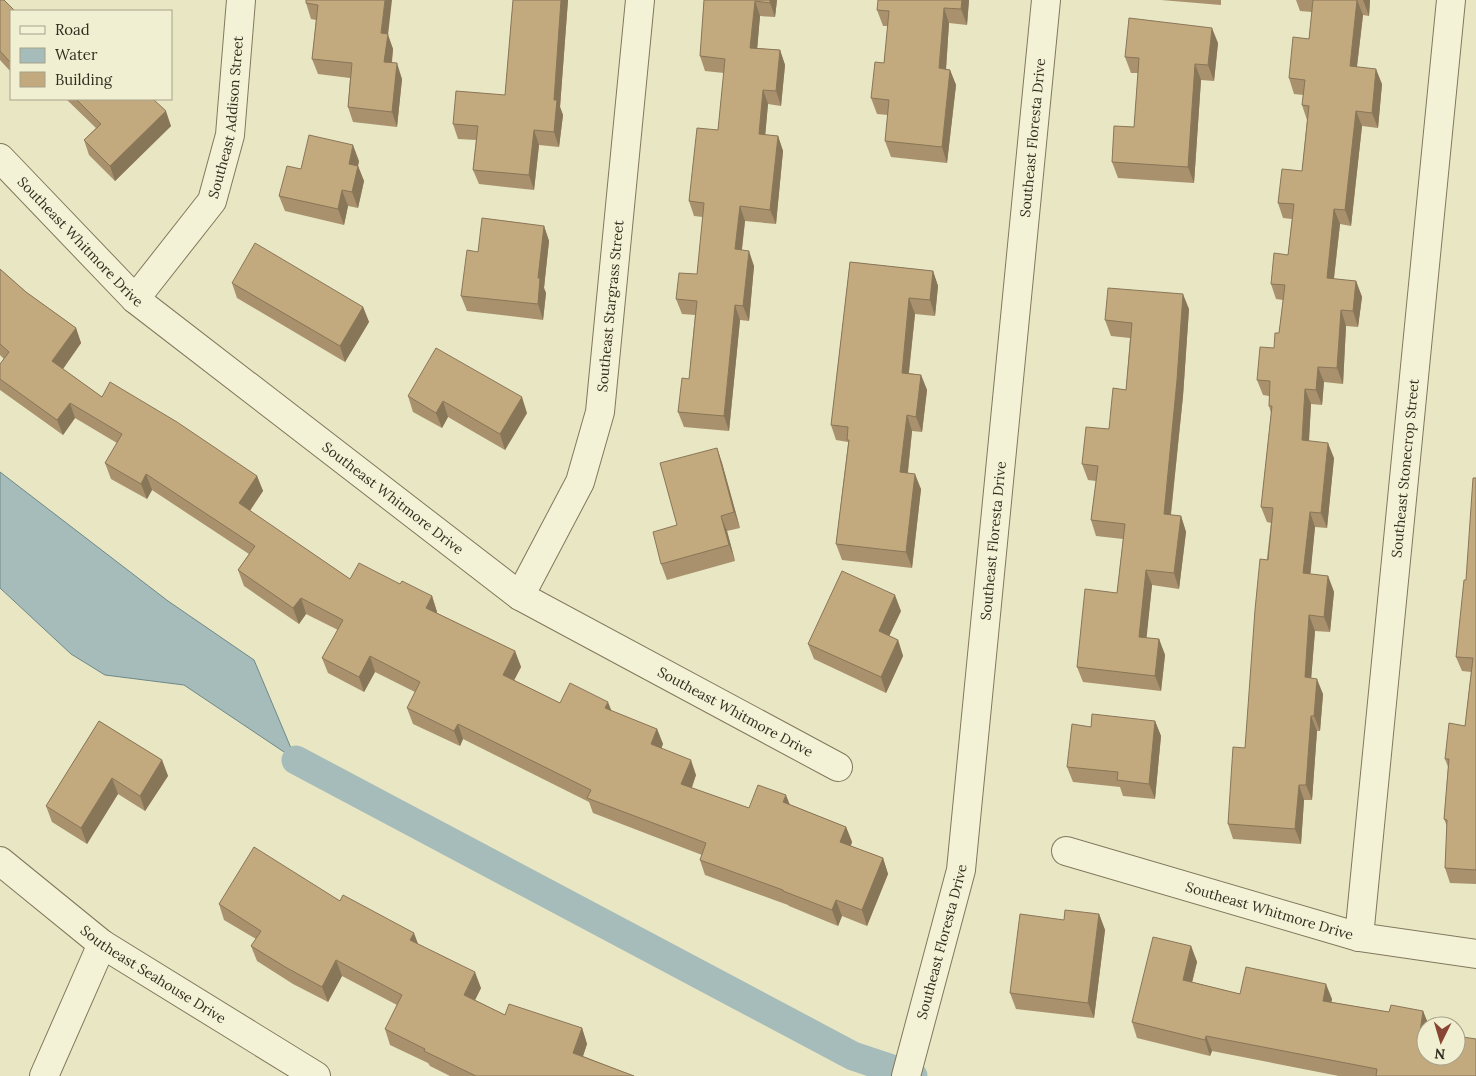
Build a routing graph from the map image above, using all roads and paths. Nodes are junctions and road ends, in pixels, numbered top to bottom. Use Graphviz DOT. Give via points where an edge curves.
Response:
graph roads {
  1 [pos="242,0"];
  2 [pos="640,0"];
  3 [pos="1046,0"];
  4 [pos="1450,0"];
  5 [pos="0,158"];
  6 [pos="135,299"];
  7 [pos="520,596"];
  8 [pos="838,767"];
  9 [pos="1066,851"];
  10 [pos="0,861"];
  11 [pos="1359,937"];
  12 [pos="102,944"];
  13 [pos="1476,954"];
  14 [pos="44,1076"];
  15 [pos="316,1076"];
  16 [pos="906,1076"];
  1 -- 6 [label="street, Southeast Addison Street" via="230,135 212,201"];
  2 -- 7 [label="street, Southeast Stargrass Street" via="600,412 580,482"];
  3 -- 16 [label="street, Southeast Floresta Drive" via="961,870"];
  4 -- 11 [label="street, Southeast Stonecrop Street"];
  5 -- 6 [label="street, Southeast Whitmore Drive"];
  6 -- 7 [label="street, Southeast Whitmore Drive"];
  7 -- 8 [label="street, Southeast Whitmore Drive"];
  9 -- 11 [label="street, Southeast Whitmore Drive"];
  10 -- 12 [label="street, Southeast Seahouse Drive"];
  11 -- 13 [label="street, Southeast Whitmore Drive"];
  12 -- 14 [label="street"];
  12 -- 15 [label="street, Southeast Seahouse Drive"];
}
